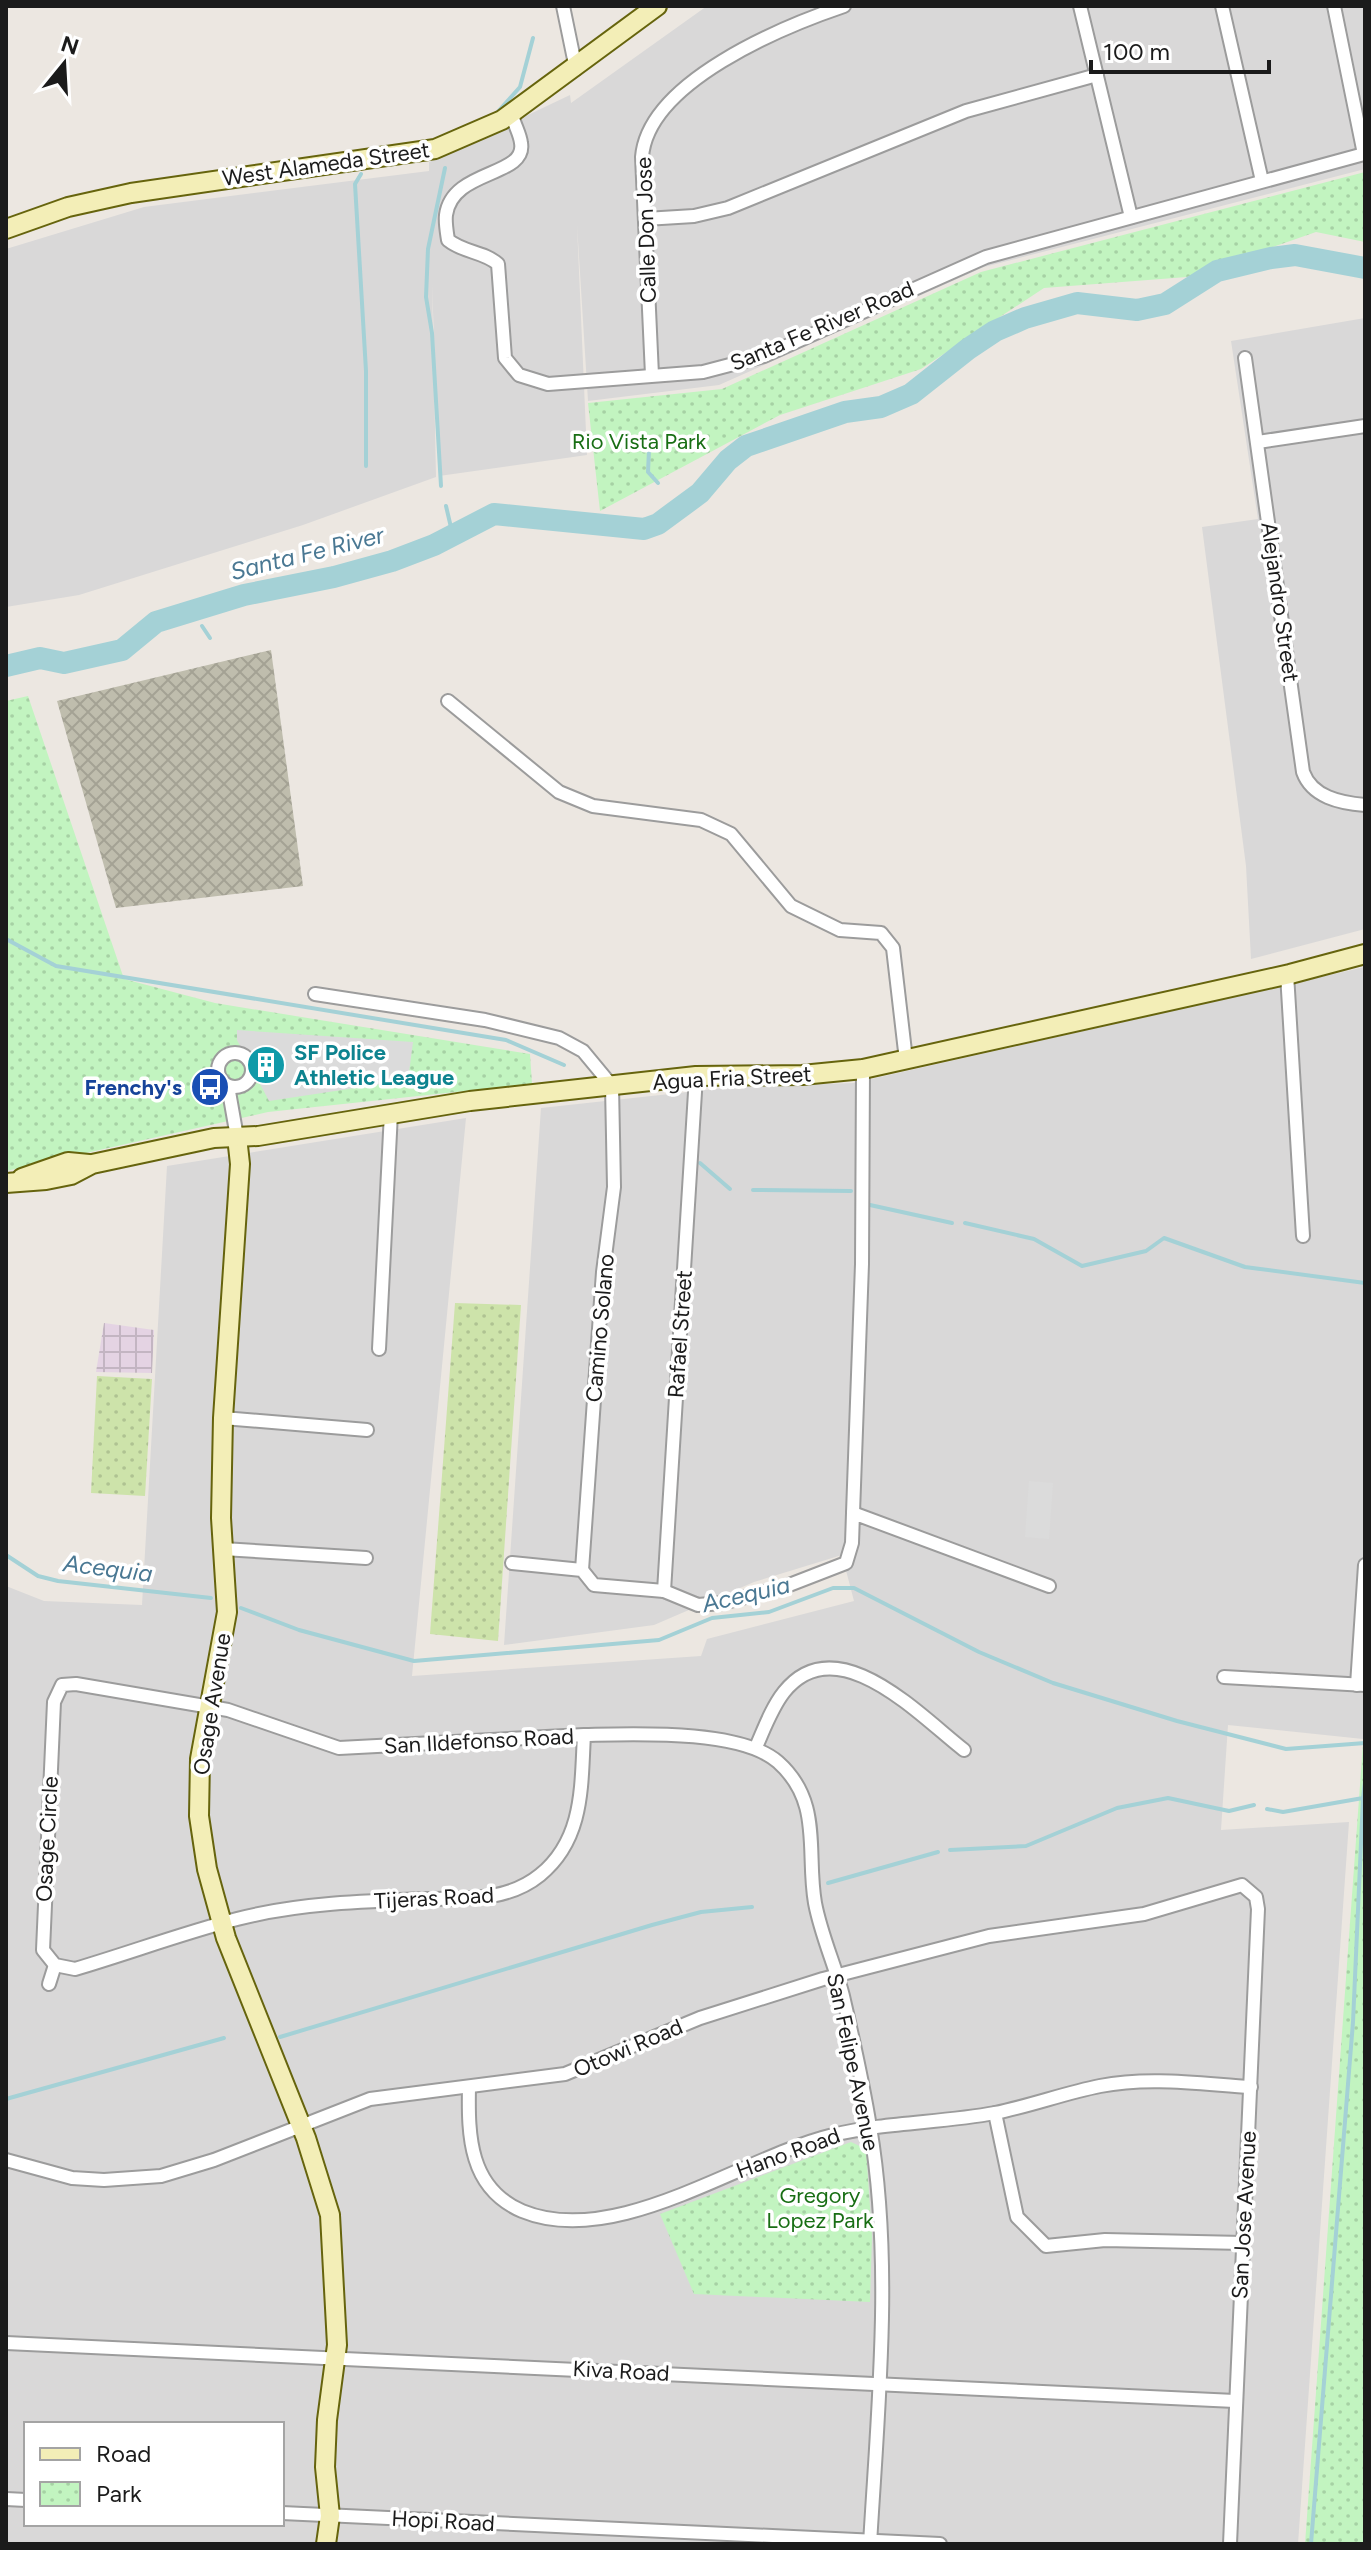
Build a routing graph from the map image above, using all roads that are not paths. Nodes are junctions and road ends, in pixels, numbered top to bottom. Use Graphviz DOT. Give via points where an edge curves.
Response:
graph roads {
  1 [pos="563,6"];
  2 [pos="657,6"];
  3 [pos="844,6"];
  4 [pos="1080,6"];
  5 [pos="1222,6"];
  6 [pos="1334,6"];
  7 [pos="576,69"];
  8 [pos="1097,75"];
  9 [pos="512,113"];
  10 [pos="1364,154"];
  11 [pos="1262,181"];
  12 [pos="1131,217"];
  13 [pos="645,219"];
  14 [pos="6,229"];
  15 [pos="1245,358"];
  16 [pos="652,375"];
  17 [pos="1365,426"];
  18 [pos="1258,442"];
  19 [pos="448,701"];
  20 [pos="1365,805"];
  21 [pos="1365,954"];
  22 [pos="1287,974"];
  23 [pos="315,994"];
  24 [pos="906,1060"];
  25 [pos="863,1069"];
  26 [pos="696,1076"];
  27 [pos="228,1086"];
  28 [pos="612,1086"];
  29 [pos="391,1113"];
  30 [pos="237,1137"];
  31 [pos="10,1182"];
  32 [pos="1303,1236"];
  33 [pos="379,1349"];
  34 [pos="223,1418"];
  35 [pos="367,1430"];
  36 [pos="853,1513"];
  37 [pos="223,1549"];
  38 [pos="366,1558"];
  39 [pos="512,1563"];
  40 [pos="1365,1565"];
  41 [pos="582,1570"];
  42 [pos="1049,1586"];
  43 [pos="664,1591"];
  44 [pos="1224,1677"];
  45 [pos="1361,1685"];
  46 [pos="208,1707"];
  47 [pos="584,1735"];
  48 [pos="756,1747"];
  49 [pos="964,1750"];
  50 [pos="1249,1889"];
  51 [pos="222,1924"];
  52 [pos="55,1965"];
  53 [pos="836,1976"];
  54 [pos="49,1984"];
  55 [pos="469,2087"];
  56 [pos="1251,2087"];
  57 [pos="995,2113"];
  58 [pos="300,2125"];
  59 [pos="870,2128"];
  60 [pos="6,2160"];
  61 [pos="1243,2243"];
  62 [pos="6,2343"];
  63 [pos="330,2358"];
  64 [pos="877,2383"];
  65 [pos="1235,2401"];
  66 [pos="284,2513"];
  67 [pos="324,2515"];
  68 [pos="870,2542"];
  69 [pos="317,2544"];
  70 [pos="326,2544"];
  71 [pos="940,2544"];
  72 [pos="1230,2544"];
  1 -- 7 [label="street"];
  2 -- 7 [label="street, West Alameda Street"];
  3 -- 13 [label="street, Calle Don Jose" via="750,44 658,115 643,148"];
  4 -- 8 [label="street"];
  5 -- 11 [label="street"];
  6 -- 10 [label="street"];
  7 -- 9 [label="street, West Alameda Street"];
  8 -- 12 [label="street"];
  8 -- 13 [label="street" via="955,115 728,208"];
  9 -- 14 [label="street, West Alameda Street" via="423,153 131,193"];
  9 -- 16 [label="street, Santa Fe River Road" via="521,143 518,156 504,169 466,182 446,215 448,240 498,264 505,358 519,375 548,384"];
  10 -- 11 [label="street, Santa Fe River Road"];
  11 -- 12 [label="street, Santa Fe River Road"];
  12 -- 16 [label="street, Santa Fe River Road" via="986,257 750,361 703,372"];
  13 -- 16 [label="street, Calle Don Jose"];
  15 -- 18 [label="street, Alejandro Street"];
  17 -- 18 [label="street"];
  18 -- 20 [label="street, Alejandro Street" via="1303,772 1321,794"];
  19 -- 24 [label="street" via="559,792 593,806 701,820 731,834 791,906 840,930 881,933 893,948"];
  21 -- 22 [label="street, Agua Fria Street"];
  22 -- 24 [label="street, Agua Fria Street"];
  22 -- 32 [label="street"];
  23 -- 28 [label="street" via="485,1020 559,1038 583,1051"];
  24 -- 25 [label="street, Agua Fria Street"];
  25 -- 26 [label="street, Agua Fria Street"];
  25 -- 36 [label="street"];
  26 -- 28 [label="street, Agua Fria Street"];
  26 -- 43 [label="street, Rafael Street"];
  27 -- 30 [label="street"];
  28 -- 29 [label="street, Agua Fria Street"];
  28 -- 41 [label="street, Camino Solano" via="614,1187"];
  29 -- 30 [label="street, Agua Fria Street"];
  29 -- 33 [label="street"];
  30 -- 31 [label="street, Agua Fria Street" via="92,1164 68,1162"];
  30 -- 34 [label="street, Osage Avenue" via="240,1164"];
  34 -- 35 [label="street"];
  34 -- 37 [label="street, Osage Avenue"];
  36 -- 42 [label="street"];
  36 -- 43 [label="street" via="850,1556 822,1574 722,1603 698,1605"];
  37 -- 38 [label="street"];
  37 -- 46 [label="street, Osage Avenue" via="227,1612"];
  39 -- 41 [label="street"];
  40 -- 45 [label="street"];
  41 -- 43 [label="street" via="594,1585"];
  44 -- 45 [label="street"];
  46 -- 47 [label="street, San Ildefonso Road" via="339,1748"];
  46 -- 51 [label="street, Osage Avenue" via="199,1816"];
  46 -- 52 [label="street, Osage Circle" via="76,1684 58,1689 42,1944"];
  47 -- 48 [label="street, San Ildefonso Road" via="710,1739"];
  47 -- 51 [label="street, Tijeras Road" via="580,1802 572,1833 556,1859 526,1885 486,1898 343,1904"];
  48 -- 49 [label="street" via="790,1686 814,1671 834,1668 875,1681"];
  48 -- 53 [label="street, San Felipe Avenue" via="784,1768 805,1799 812,1823 816,1905"];
  50 -- 53 [label="street, Otowi Road" via="1231,1886 1144,1914 989,1936"];
  50 -- 56 [label="street, San Jose Avenue" via="1258,1909"];
  51 -- 52 [label="street" via="75,1969"];
  51 -- 58 [label="street, Osage Avenue"];
  52 -- 54 [label="street"];
  53 -- 55 [label="street, Otowi Road" via="700,2018 565,2074"];
  53 -- 59 [label="street, San Felipe Avenue"];
  55 -- 58 [label="street, Otowi Road" via="370,2099"];
  55 -- 59 [label="street, Hano Road" via="468,2136 482,2176 498,2196 521,2211 549,2218 593,2218 644,2209 811,2141"];
  56 -- 57 [label="street, Hano Road" via="1153,2081 1103,2085"];
  56 -- 61 [label="street, San Jose Avenue"];
  57 -- 59 [label="street, Hano Road"];
  57 -- 61 [label="street" via="1017,2217 1046,2246 1105,2240"];
  58 -- 60 [label="street, Otowi Road" via="161,2176 72,2178"];
  58 -- 63 [label="street, Osage Avenue" via="330,2215"];
  59 -- 64 [label="street, San Felipe Avenue" via="882,2260"];
  61 -- 65 [label="street, San Jose Avenue"];
  62 -- 63 [label="street, Kiva Road"];
  63 -- 64 [label="street, Kiva Road"];
  63 -- 67 [label="street, Osage Avenue"];
  64 -- 65 [label="street, Kiva Road"];
  64 -- 68 [label="street, San Felipe Avenue"];
  65 -- 72 [label="street, San Jose Avenue"];
  66 -- 67 [label="street, Hopi Road"];
  67 -- 68 [label="street, Hopi Road"];
  67 -- 69 [label="street, Osage Avenue"];
  67 -- 70 [label="street, Osage Avenue"];
  68 -- 71 [label="street, Hopi Road"];
}
